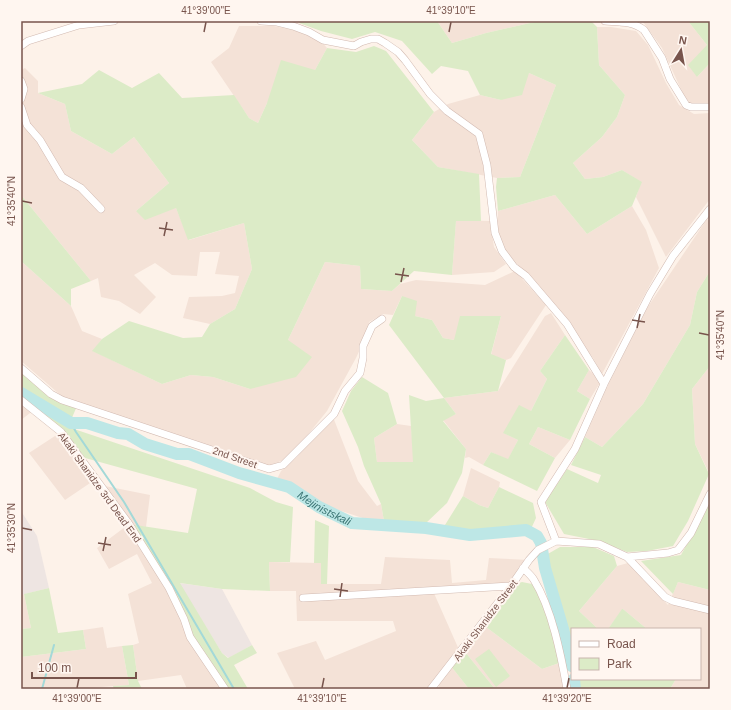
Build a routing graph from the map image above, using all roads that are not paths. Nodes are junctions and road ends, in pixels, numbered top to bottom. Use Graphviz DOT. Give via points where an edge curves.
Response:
graph roads {
  1 [pos="114,21"];
  2 [pos="261,21"];
  3 [pos="605,21"];
  4 [pos="21,46"];
  5 [pos="21,81"];
  6 [pos="21,99"];
  7 [pos="21,107"];
  8 [pos="710,107"];
  9 [pos="101,209"];
  10 [pos="710,209"];
  11 [pos="382,319"];
  12 [pos="21,368"];
  13 [pos="604,384"];
  14 [pos="21,400"];
  15 [pos="710,494"];
  16 [pos="554,542"];
  17 [pos="627,557"];
  18 [pos="523,568"];
  19 [pos="511,586"];
  20 [pos="302,598"];
  21 [pos="710,610"];
  22 [pos="433,686"];
  23 [pos="225,689"];
  24 [pos="441,689"];
  25 [pos="567,689"];
  1 -- 4 [label="street" via="79,25 28,41"];
  2 -- 13 [label="street" via="285,24 323,40 354,46 378,39 398,52 430,94 447,111 479,134 487,165 495,233 502,251 567,324"];
  3 -- 8 [label="street" via="626,22 644,30 662,58 670,80 686,105"];
  5 -- 6 [label="street" via="24,89"];
  7 -- 9 [label="street" via="27,125 40,140 62,177 81,188"];
  10 -- 13 [label="street" via="673,256 650,294"];
  11 -- 12 [label="street, 2nd Street" via="372,326 363,346 360,372 345,391 334,414 283,465 270,469 62,400 51,394"];
  13 -- 16 [label="street" via="575,449 541,502"];
  14 -- 23 [label="street, Akaki Shanidze 3rd Dead End" via="61,432 129,524 169,588 190,637"];
  15 -- 17 [label="street" via="691,534 678,550"];
  16 -- 17 [label="street" via="599,544"];
  16 -- 18 [label="street, Akaki Shanidze Street" via="538,550"];
  17 -- 21 [label="street" via="665,597"];
  18 -- 19 [label="street, Akaki Shanidze Street"];
  18 -- 25 [label="street" via="533,579 548,612"];
  19 -- 20 [label="street"];
  19 -- 22 [label="street, Akaki Shanidze Street"];
  22 -- 24 [label="street"];
}
